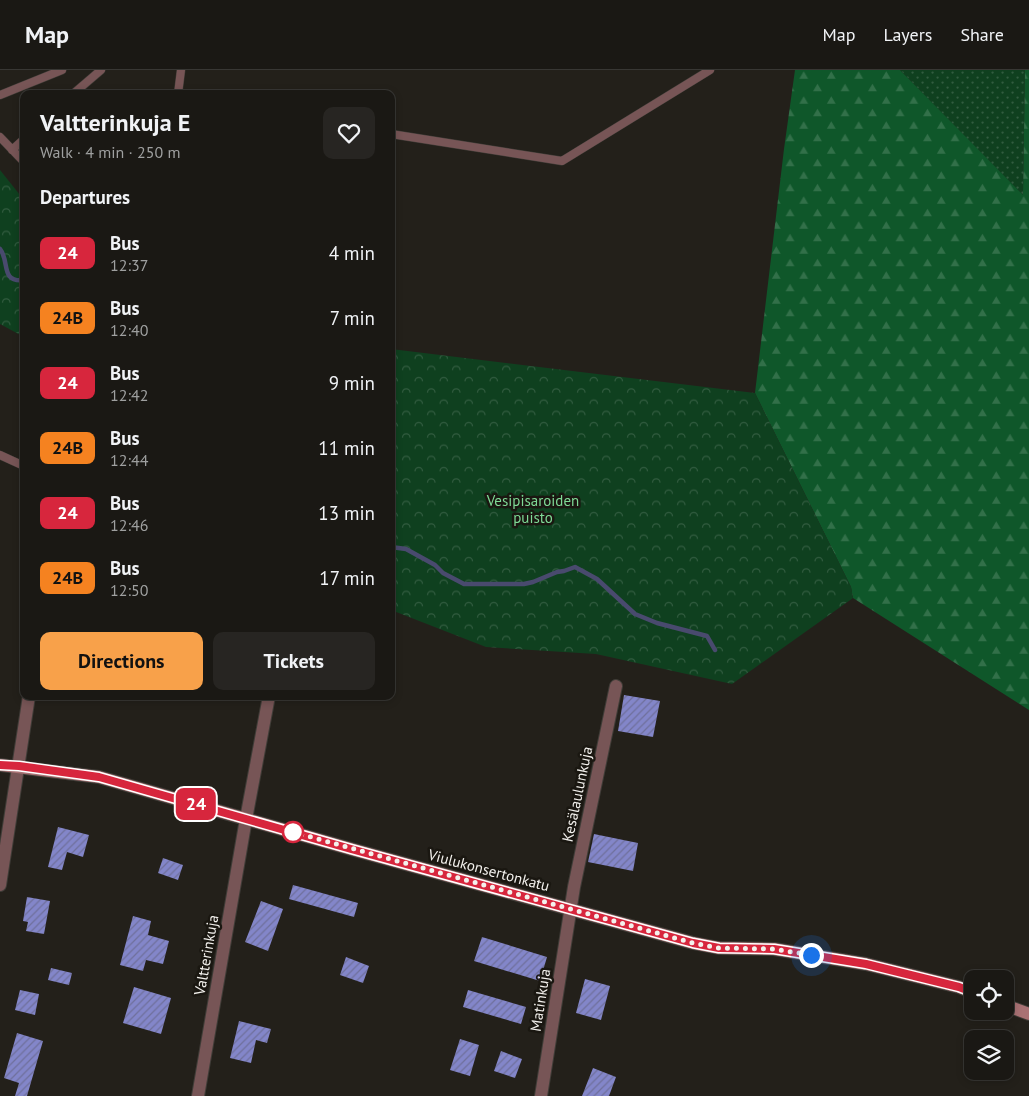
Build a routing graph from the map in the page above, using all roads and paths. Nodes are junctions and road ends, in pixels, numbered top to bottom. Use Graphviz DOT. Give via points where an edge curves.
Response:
graph roads {
  1 [pos="62,70"];
  2 [pos="101,70"];
  3 [pos="181,70"];
  4 [pos="710,70"];
  5 [pos="77,90"];
  6 [pos="178,90"];
  7 [pos="0,95"];
  8 [pos="395,135"];
  9 [pos="0,138"];
  10 [pos="20,143"];
  11 [pos="12,150"];
  12 [pos="20,158"];
  13 [pos="0,455"];
  14 [pos="20,464"];
  15 [pos="616,686"];
  16 [pos="28,700"];
  17 [pos="268,700"];
  18 [pos="0,765"];
  19 [pos="19,766"];
  20 [pos="246,819"];
  21 [pos="0,885"];
  22 [pos="570,908"];
  23 [pos="964,989"];
  24 [pos="1014,1008"];
  25 [pos="1029,1014"];
  26 [pos="198,1096"];
  27 [pos="542,1096"];
  1 -- 7 [label="lane"];
  2 -- 5 [label="lane"];
  3 -- 6 [label="lane"];
  4 -- 8 [label="lane" via="562,161"];
  9 -- 11 [label="lane"];
  10 -- 11 [label="lane"];
  11 -- 12 [label="lane"];
  13 -- 14 [label="lane"];
  15 -- 22 [label="street, Kesälaulunkuja"];
  16 -- 19 [label="street"];
  17 -- 20 [label="street, Valtterinkuja"];
  18 -- 19 [label="street, Viulukonsertonkatu"];
  19 -- 20 [label="street, Viulukonsertonkatu" via="99,777"];
  19 -- 21 [label="street"];
  20 -- 22 [label="street, Viulukonsertonkatu"];
  20 -- 26 [label="street, Valtterinkuja"];
  22 -- 23 [label="street, Viulukonsertonkatu" via="693,943 719,948 774,949 866,964"];
  22 -- 27 [label="street, Matinkuja"];
  24 -- 25 [label="street"];
}
